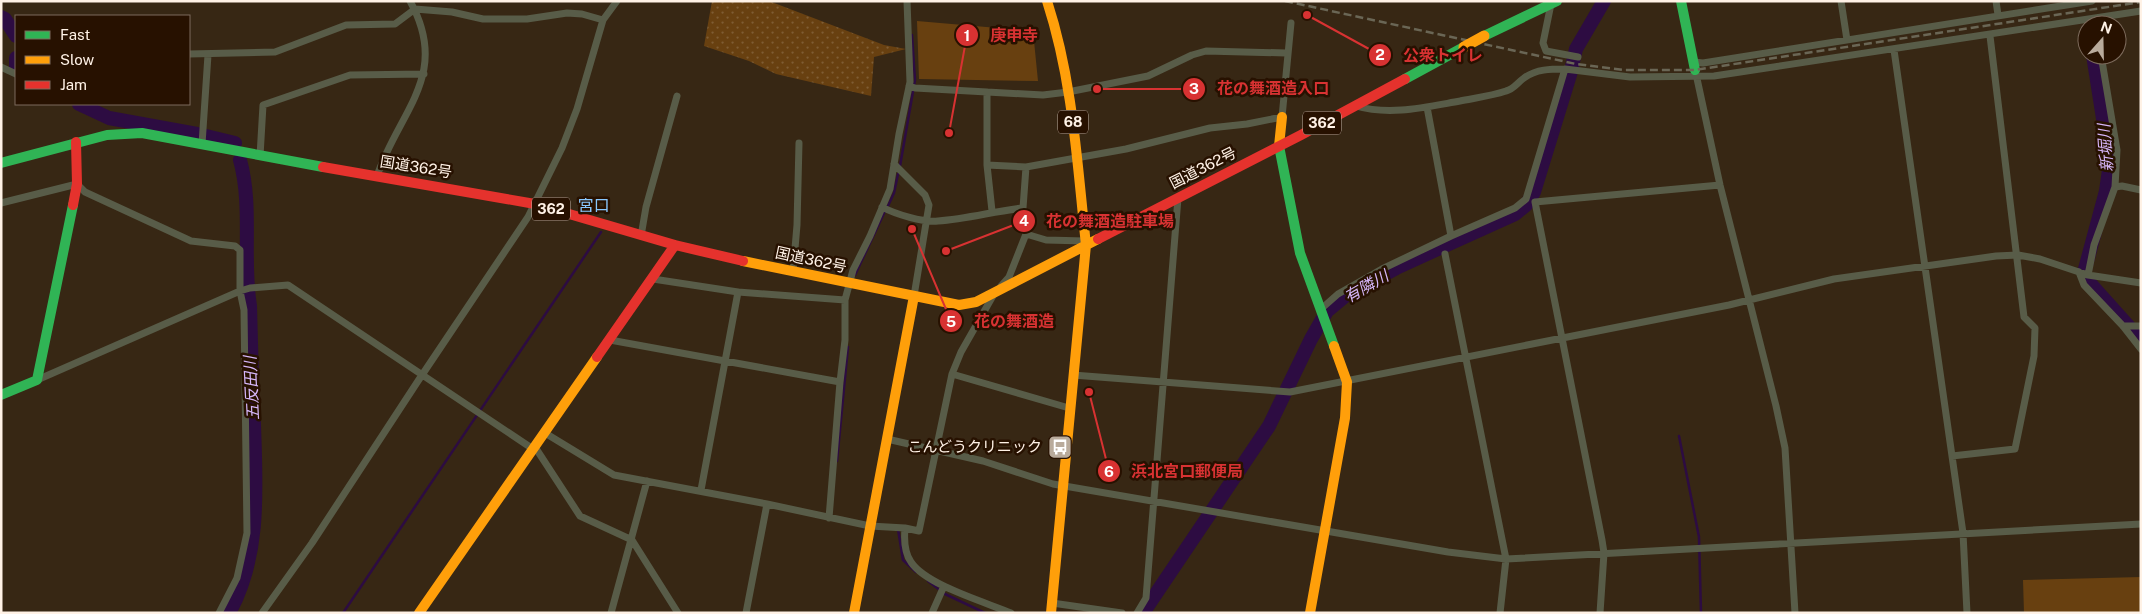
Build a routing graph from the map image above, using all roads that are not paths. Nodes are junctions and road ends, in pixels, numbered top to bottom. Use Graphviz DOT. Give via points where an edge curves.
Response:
graph roads {
  1 [pos="410,1"];
  2 [pos="617,1"];
  3 [pos="907,1"];
  4 [pos="1047,1"];
  5 [pos="1681,1"];
  6 [pos="1841,1"];
  7 [pos="1996,1"];
  8 [pos="2092,1"];
  9 [pos="1553,2"];
  10 [pos="2080,2"];
  11 [pos="414,9"];
  12 [pos="2141,11"];
  13 [pos="1998,15"];
  14 [pos="2125,15"];
  15 [pos="603,20"];
  16 [pos="1290,23"];
  17 [pos="2077,25"];
  18 [pos="1990,36"];
  19 [pos="1847,40"];
  20 [pos="1894,50"];
  21 [pos="1286,53"];
  22 [pos="190,54"];
  23 [pos="208,54"];
  24 [pos="1578,57"];
  25 [pos="2103,65"];
  26 [pos="1,67"];
  27 [pos="1565,69"];
  28 [pos="1695,70"];
  29 [pos="15,74"];
  30 [pos="424,74"];
  31 [pos="911,87"];
  32 [pos="987,92"];
  33 [pos="1068,92"];
  34 [pos="677,96"];
  35 [pos="1355,106"];
  36 [pos="1427,107"];
  37 [pos="1282,117"];
  38 [pos="76,142"];
  39 [pos="799,143"];
  40 [pos="202,144"];
  41 [pos="1279,146"];
  42 [pos="260,156"];
  43 [pos="1079,159"];
  44 [pos="1,163"];
  45 [pos="894,164"];
  46 [pos="988,165"];
  47 [pos="1026,167"];
  48 [pos="377,176"];
  49 [pos="77,184"];
  50 [pos="1720,184"];
  51 [pos="2115,187"];
  52 [pos="2141,190"];
  53 [pos="1178,198"];
  54 [pos="1531,201"];
  55 [pos="1,203"];
  56 [pos="535,204"];
  57 [pos="882,207"];
  58 [pos="1023,208"];
  59 [pos="992,211"];
  60 [pos="927,220"];
  61 [pos="1026,234"];
  62 [pos="640,236"];
  63 [pos="1451,236"];
  64 [pos="1086,243"];
  65 [pos="675,245"];
  66 [pos="1445,254"];
  67 [pos="2018,255"];
  68 [pos="1924,265"];
  69 [pos="793,272"];
  70 [pos="2079,272"];
  71 [pos="2088,275"];
  72 [pos="653,279"];
  73 [pos="2141,282"];
  74 [pos="849,283"];
  75 [pos="241,291"];
  76 [pos="738,292"];
  77 [pos="995,292"];
  78 [pos="914,296"];
  79 [pos="845,300"];
  80 [pos="1750,300"];
  81 [pos="1322,313"];
  82 [pos="2123,326"];
  83 [pos="2137,326"];
  84 [pos="1562,339"];
  85 [pos="610,340"];
  86 [pos="2141,348"];
  87 [pos="1466,358"];
  88 [pos="727,362"];
  89 [pos="952,374"];
  90 [pos="422,375"];
  91 [pos="1072,375"];
  92 [pos="37,380"];
  93 [pos="840,382"];
  94 [pos="1164,382"];
  95 [pos="1347,382"];
  96 [pos="1,395"];
  97 [pos="1069,408"];
  98 [pos="545,433"];
  99 [pos="887,439"];
  100 [pos="534,448"];
  101 [pos="937,449"];
  102 [pos="1952,456"];
  103 [pos="647,481"];
  104 [pos="1062,485"];
  105 [pos="701,490"];
  106 [pos="1155,502"];
  107 [pos="767,504"];
  108 [pos="829,518"];
  109 [pos="2141,524"];
  110 [pos="870,526"];
  111 [pos="905,528"];
  112 [pos="1324,531"];
  113 [pos="1963,533"];
  114 [pos="632,540"];
  115 [pos="1792,543"];
  116 [pos="1604,554"];
  117 [pos="1506,558"];
  118 [pos="944,586"];
  119 [pos="1052,608"];
  120 [pos="219,613"];
  121 [pos="262,613"];
  122 [pos="419,613"];
  123 [pos="611,613"];
  124 [pos="678,613"];
  125 [pos="746,613"];
  126 [pos="854,613"];
  127 [pos="932,613"];
  128 [pos="1011,613"];
  129 [pos="1122,613"];
  130 [pos="1137,613"];
  131 [pos="1310,613"];
  132 [pos="1500,613"];
  133 [pos="1600,613"];
  134 [pos="1795,613"];
  135 [pos="1967,613"];
  1 -- 11 [label="street"];
  2 -- 15 [label="street"];
  3 -- 31 [label="street"];
  4 -- 33 [label="main road, 68" via="1059,34"];
  5 -- 28 [label="main road"];
  6 -- 19 [label="street"];
  7 -- 13 [label="street"];
  8 -- 10 [label="street"];
  9 -- 24 [label="street" via="1544,48"];
  9 -- 35 [label="main road, 国道362号 / 362, bridge"];
  10 -- 13 [label="street"];
  11 -- 15 [label="street" via="483,19 527,19 567,13"];
  11 -- 23 [label="street" via="395,24 346,25 275,52"];
  11 -- 30 [label="street" via="424,44"];
  12 -- 14 [label="street"];
  13 -- 19 [label="street"];
  15 -- 56 [label="street" via="577,109"];
  16 -- 21 [label="street"];
  17 -- 18 [label="street"];
  18 -- 20 [label="street"];
  18 -- 67 [label="street"];
  19 -- 28 [label="street" via="1703,63"];
  20 -- 28 [label="street"];
  20 -- 68 [label="street"];
  21 -- 33 [label="street" via="1206,51 1148,76"];
  21 -- 37 [label="street"];
  22 -- 23 [label="street"];
  23 -- 40 [label="street"];
  25 -- 51 [label="street" via="2117,150"];
  26 -- 29 [label="street"];
  27 -- 28 [label="street" via="1630,77"];
  27 -- 36 [label="street" via="1533,73 1507,91"];
  27 -- 54 [label="street"];
  28 -- 50 [label="street"];
  30 -- 42 [label="street" via="350,75 263,105"];
  30 -- 48 [label="street"];
  31 -- 32 [label="street"];
  31 -- 45 [label="street"];
  32 -- 33 [label="street" via="1043,95"];
  32 -- 46 [label="street"];
  33 -- 43 [label="main road, 68"];
  34 -- 62 [label="street"];
  35 -- 36 [label="street" via="1391,110"];
  35 -- 41 [label="main road, 国道362号 / 362"];
  36 -- 63 [label="street"];
  37 -- 41 [label="main road"];
  37 -- 43 [label="street" via="1210,128"];
  38 -- 40 [label="main road, 国道362号 / 362" via="107,135 142,133"];
  38 -- 44 [label="main road, 国道362号 / 362"];
  38 -- 49 [label="main road"];
  39 -- 69 [label="street"];
  40 -- 42 [label="main road, 国道362号 / 362"];
  41 -- 53 [label="main road, 国道362号 / 362"];
  41 -- 81 [label="main road" via="1300,253"];
  42 -- 48 [label="main road, 国道362号 / 362"];
  43 -- 47 [label="street"];
  43 -- 64 [label="main road, 68"];
  45 -- 57 [label="street" via="890,189"];
  45 -- 60 [label="street" via="928,199"];
  46 -- 47 [label="street"];
  46 -- 59 [label="street"];
  47 -- 58 [label="street"];
  48 -- 56 [label="main road, 国道362号 / 362"];
  49 -- 55 [label="street"];
  49 -- 75 [label="street" via="85,192 190,241 235,246 240,250"];
  49 -- 92 [label="main road"];
  50 -- 54 [label="street"];
  50 -- 80 [label="street"];
  51 -- 52 [label="street"];
  51 -- 71 [label="street" via="2094,245"];
  53 -- 64 [label="main road, 国道362号 / 362"];
  53 -- 94 [label="street"];
  54 -- 63 [label="street"];
  54 -- 84 [label="street"];
  56 -- 62 [label="main road, 国道362号 / 362"];
  56 -- 90 [label="street"];
  57 -- 60 [label="street"];
  57 -- 74 [label="street"];
  58 -- 59 [label="street"];
  58 -- 61 [label="street"];
  59 -- 60 [label="street" via="937,222"];
  60 -- 78 [label="street"];
  61 -- 64 [label="street" via="1046,240"];
  61 -- 77 [label="street" via="1009,277"];
  62 -- 65 [label="main road, 国道362号 / 362"];
  63 -- 81 [label="street" via="1338,294"];
  64 -- 77 [label="main road, 国道362号 / 362"];
  64 -- 91 [label="main road"];
  65 -- 69 [label="main road, 国道362号 / 362"];
  65 -- 72 [label="main road"];
  66 -- 87 [label="street"];
  67 -- 68 [label="street"];
  67 -- 70 [label="street"];
  67 -- 102 [label="street" via="2024,318 2035,328 2034,356 2015,449"];
  68 -- 80 [label="street" via="1834,279"];
  68 -- 102 [label="street"];
  69 -- 74 [label="main road, 国道362号 / 362"];
  70 -- 71 [label="street"];
  70 -- 82 [label="street" via="2084,285"];
  71 -- 73 [label="street"];
  72 -- 76 [label="street"];
  72 -- 85 [label="main road"];
  74 -- 78 [label="main road, 国道362号 / 362"];
  74 -- 79 [label="street"];
  75 -- 90 [label="street" via="288,285"];
  75 -- 92 [label="street"];
  75 -- 120 [label="street" via="244,310 246,533 237,578"];
  76 -- 79 [label="street"];
  76 -- 88 [label="street"];
  77 -- 78 [label="main road, 国道362号 / 362" via="976,302 959,305"];
  77 -- 89 [label="street"];
  78 -- 99 [label="main road"];
  79 -- 93 [label="street"];
  80 -- 84 [label="street"];
  80 -- 115 [label="street" via="1785,448"];
  81 -- 95 [label="main road"];
  82 -- 83 [label="street"];
  82 -- 86 [label="street"];
  84 -- 87 [label="street"];
  84 -- 116 [label="street"];
  85 -- 88 [label="street"];
  85 -- 98 [label="main road"];
  87 -- 95 [label="street"];
  87 -- 117 [label="street"];
  88 -- 93 [label="street"];
  88 -- 105 [label="street"];
  89 -- 97 [label="street"];
  89 -- 101 [label="street"];
  90 -- 100 [label="street"];
  90 -- 121 [label="street"];
  91 -- 94 [label="street"];
  91 -- 97 [label="main road"];
  92 -- 96 [label="main road"];
  93 -- 108 [label="street"];
  94 -- 95 [label="street" via="1287,392"];
  94 -- 106 [label="street"];
  95 -- 112 [label="main road" via="1345,418"];
  97 -- 104 [label="main road"];
  98 -- 100 [label="main road"];
  98 -- 103 [label="street" via="614,475"];
  99 -- 101 [label="street"];
  99 -- 110 [label="main road"];
  100 -- 114 [label="street" via="580,516"];
  100 -- 122 [label="main road"];
  101 -- 104 [label="street"];
  101 -- 111 [label="street" via="919,531"];
  102 -- 113 [label="street"];
  103 -- 105 [label="street"];
  103 -- 114 [label="street"];
  104 -- 106 [label="street"];
  104 -- 119 [label="main road"];
  105 -- 107 [label="street"];
  106 -- 112 [label="street"];
  106 -- 130 [label="street" via="1146,598"];
  107 -- 108 [label="street"];
  107 -- 125 [label="street"];
  108 -- 110 [label="street"];
  109 -- 113 [label="street"];
  110 -- 111 [label="street"];
  110 -- 126 [label="main road"];
  111 -- 118 [label="street" via="904,543 910,562"];
  112 -- 117 [label="street" via="1448,552"];
  112 -- 131 [label="main road"];
  113 -- 115 [label="street"];
  113 -- 135 [label="street"];
  114 -- 123 [label="street"];
  114 -- 124 [label="street"];
  115 -- 116 [label="street"];
  115 -- 134 [label="street"];
  116 -- 117 [label="street"];
  116 -- 133 [label="street"];
  117 -- 132 [label="street"];
  118 -- 127 [label="street"];
  118 -- 128 [label="street"];
  119 -- 129 [label="street"];
}
